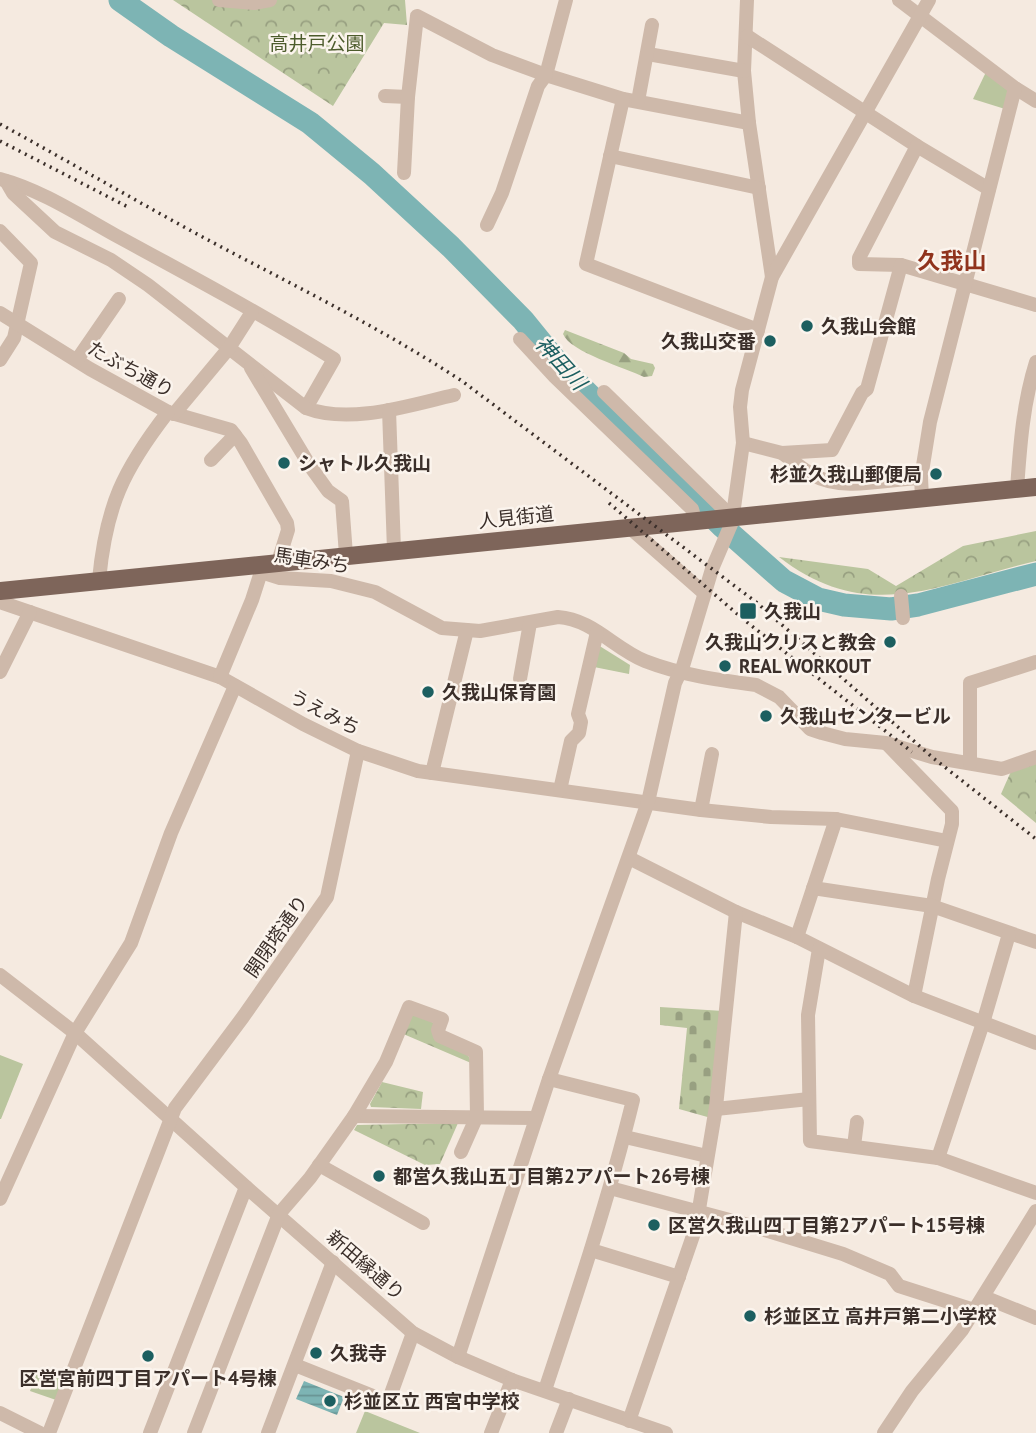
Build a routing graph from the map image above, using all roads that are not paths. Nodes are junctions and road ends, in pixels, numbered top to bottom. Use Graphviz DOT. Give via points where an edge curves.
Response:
graph roads {
  1 [pos="219,0"];
  2 [pos="270,0"];
  3 [pos="566,0"];
  4 [pos="747,0"];
  5 [pos="899,0"];
  6 [pos="929,0"];
  7 [pos="920,16"];
  8 [pos="652,25"];
  9 [pos="747,36"];
  10 [pos="648,54"];
  11 [pos="744,71"];
  12 [pos="546,75"];
  13 [pos="1015,88"];
  14 [pos="385,96"];
  15 [pos="408,97"];
  16 [pos="631,100"];
  17 [pos="1036,101"];
  18 [pos="865,113"];
  19 [pos="749,123"];
  20 [pos="917,146"];
  21 [pos="610,156"];
  22 [pos="404,173"];
  23 [pos="1,180"];
  24 [pos="759,188"];
  25 [pos="989,189"];
  26 [pos="487,225"];
  27 [pos="0,231"];
  28 [pos="901,265"];
  29 [pos="772,277"];
  30 [pos="966,283"];
  31 [pos="119,299"];
  32 [pos="1036,305"];
  33 [pos="251,312"];
  34 [pos="0,313"];
  35 [pos="17,324"];
  36 [pos="758,330"];
  37 [pos="520,339"];
  38 [pos="229,348"];
  39 [pos="0,360"];
  40 [pos="77,360"];
  41 [pos="1036,362"];
  42 [pos="249,363"];
  43 [pos="604,392"];
  44 [pos="454,395"];
  45 [pos="306,408"];
  46 [pos="389,410"];
  47 [pos="171,413"];
  48 [pos="235,435"];
  49 [pos="743,443"];
  50 [pos="782,453"];
  51 [pos="211,460"];
  52 [pos="921,478"];
  53 [pos="1036,487"];
  54 [pos="1017,489"];
  55 [pos="922,497"];
  56 [pos="701,519"];
  57 [pos="731,519"];
  58 [pos="629,527"];
  59 [pos="394,551"];
  60 [pos="346,555"];
  61 [pos="278,562"];
  62 [pos="257,568"];
  63 [pos="99,580"];
  64 [pos="0,591"];
  65 [pos="704,593"];
  66 [pos="901,596"];
  67 [pos="0,602"];
  68 [pos="30,612"];
  69 [pos="903,618"];
  70 [pos="530,623"];
  71 [pos="467,630"];
  72 [pos="597,632"];
  73 [pos="1036,662"];
  74 [pos="0,672"];
  75 [pos="678,673"];
  76 [pos="220,677"];
  77 [pos="520,680"];
  78 [pos="235,686"];
  79 [pos="886,743"];
  80 [pos="358,751"];
  81 [pos="712,754"];
  82 [pos="1036,757"];
  83 [pos="970,763"];
  84 [pos="432,773"];
  85 [pos="560,790"];
  86 [pos="648,802"];
  87 [pos="701,810"];
  88 [pos="836,819"];
  89 [pos="947,841"];
  90 [pos="629,858"];
  91 [pos="813,888"];
  92 [pos="932,906"];
  93 [pos="736,912"];
  94 [pos="1009,934"];
  95 [pos="797,937"];
  96 [pos="1036,942"];
  97 [pos="819,948"];
  98 [pos="0,975"];
  99 [pos="914,996"];
  100 [pos="983,1023"];
  101 [pos="75,1033"];
  102 [pos="1036,1043"];
  103 [pos="550,1079"];
  104 [pos="809,1099"];
  105 [pos="716,1109"];
  106 [pos="354,1116"];
  107 [pos="477,1116"];
  108 [pos="536,1118"];
  109 [pos="171,1119"];
  110 [pos="858,1122"];
  111 [pos="625,1137"];
  112 [pos="854,1146"];
  113 [pos="461,1152"];
  114 [pos="707,1156"];
  115 [pos="938,1157"];
  116 [pos="319,1165"];
  117 [pos="246,1187"];
  118 [pos="610,1188"];
  119 [pos="1036,1193"];
  120 [pos="0,1199"];
  121 [pos="1036,1211"];
  122 [pos="699,1212"];
  123 [pos="279,1214"];
  124 [pos="423,1223"];
  125 [pos="591,1250"];
  126 [pos="333,1262"];
  127 [pos="679,1277"];
  128 [pos="984,1297"];
  129 [pos="974,1310"];
  130 [pos="1036,1318"];
  131 [pos="413,1333"];
  132 [pos="458,1357"];
  133 [pos="295,1365"];
  134 [pos="512,1380"];
  135 [pos="545,1391"];
  136 [pos="569,1399"];
  137 [pos="0,1413"];
  138 [pos="629,1421"];
  139 [pos="647,1430"];
  140 [pos="40,1433"];
  141 [pos="49,1433"];
  142 [pos="150,1433"];
  143 [pos="194,1433"];
  144 [pos="268,1433"];
  145 [pos="491,1433"];
  146 [pos="556,1433"];
  147 [pos="666,1433"];
  148 [pos="884,1433"];
  1 -- 2 [label="street"];
  3 -- 12 [label="street"];
  4 -- 9 [label="street"];
  5 -- 7 [label="street"];
  6 -- 7 [label="street"];
  7 -- 13 [label="street"];
  7 -- 18 [label="street"];
  8 -- 10 [label="street"];
  9 -- 11 [label="street"];
  9 -- 18 [label="street"];
  10 -- 11 [label="street"];
  10 -- 16 [label="street"];
  11 -- 19 [label="street"];
  12 -- 15 [label="street" via="492,55 417,16"];
  12 -- 16 [label="street"];
  12 -- 26 [label="street"];
  13 -- 17 [label="street"];
  13 -- 25 [label="street"];
  14 -- 15 [label="street"];
  15 -- 22 [label="street"];
  16 -- 19 [label="street"];
  16 -- 21 [label="street"];
  18 -- 20 [label="street"];
  18 -- 29 [label="street"];
  19 -- 24 [label="street"];
  20 -- 25 [label="street"];
  20 -- 28 [label="street" via="859,258 859,264"];
  21 -- 24 [label="street"];
  21 -- 36 [label="street" via="586,264"];
  23 -- 33 [label="street" via="76,214"];
  23 -- 38 [label="street" via="55,232 111,260"];
  24 -- 29 [label="street"];
  25 -- 30 [label="street"];
  27 -- 35 [label="street" via="31,263"];
  28 -- 30 [label="street"];
  28 -- 50 [label="street" via="867,388 832,450"];
  29 -- 36 [label="street"];
  30 -- 32 [label="street"];
  30 -- 52 [label="street" via="930,422"];
  31 -- 40 [label="street"];
  33 -- 38 [label="street"];
  33 -- 45 [label="street" via="334,359"];
  34 -- 35 [label="street, たぶち通り"];
  35 -- 39 [label="street"];
  35 -- 40 [label="street, たぶち通り"];
  36 -- 49 [label="street" via="742,390"];
  37 -- 56 [label="street"];
  38 -- 42 [label="street"];
  38 -- 47 [label="street"];
  40 -- 47 [label="street, たぶち通り"];
  41 -- 54 [label="street" via="1020,437"];
  42 -- 45 [label="street"];
  42 -- 60 [label="street" via="310,466 328,491 342,501"];
  43 -- 57 [label="street"];
  44 -- 46 [label="street"];
  45 -- 46 [label="street" via="321,413"];
  46 -- 59 [label="street"];
  47 -- 48 [label="street, たぶち通り" via="221,426"];
  47 -- 63 [label="street" via="139,449 121,482 102,548"];
  48 -- 51 [label="street"];
  48 -- 61 [label="street" via="287,523"];
  49 -- 50 [label="street"];
  49 -- 57 [label="street"];
  50 -- 52 [label="street" via="815,477 852,485"];
  52 -- 55 [label="street"];
  53 -- 54 [label="main road, 人見街道"];
  54 -- 55 [label="main road, 人見街道"];
  55 -- 57 [label="main road, 人見街道"];
  56 -- 57 [label="main road, 人見街道"];
  56 -- 58 [label="main road, 人見街道"];
  57 -- 65 [label="street"];
  58 -- 59 [label="main road, 人見街道"];
  58 -- 65 [label="street"];
  59 -- 60 [label="main road, 人見街道"];
  60 -- 61 [label="main road, 人見街道"];
  61 -- 62 [label="main road, 人見街道"];
  62 -- 63 [label="main road, 人見街道"];
  62 -- 71 [label="street, 馬車みち" via="280,578 331,581 364,589 442,628"];
  62 -- 76 [label="street" via="252,600"];
  63 -- 64 [label="main road, 人見街道"];
  65 -- 75 [label="street"];
  66 -- 69 [label="street"];
  67 -- 68 [label="street, うえみち"];
  68 -- 74 [label="street"];
  68 -- 76 [label="street, うえみち"];
  70 -- 71 [label="street"];
  70 -- 72 [label="street" via="569,617"];
  70 -- 77 [label="street"];
  71 -- 84 [label="street"];
  72 -- 75 [label="street" via="641,659"];
  72 -- 85 [label="street" via="578,714 579,733 571,741"];
  73 -- 83 [label="street" via="970,683"];
  75 -- 79 [label="street" via="756,685 779,697 810,729"];
  75 -- 86 [label="street"];
  76 -- 78 [label="street, うえみち"];
  78 -- 80 [label="street, うえみち"];
  78 -- 101 [label="street" via="171,833 131,943"];
  79 -- 83 [label="street"];
  79 -- 89 [label="street" via="951,811"];
  80 -- 84 [label="street, うえみち"];
  80 -- 109 [label="street, 開閉塔通り" via="327,897"];
  81 -- 87 [label="street"];
  82 -- 83 [label="street" via="1002,769"];
  84 -- 85 [label="street, うえみち"];
  85 -- 86 [label="street, うえみち"];
  86 -- 87 [label="street, うえみち"];
  86 -- 90 [label="street"];
  87 -- 88 [label="street, うえみち"];
  88 -- 89 [label="street, うえみち"];
  88 -- 91 [label="street"];
  89 -- 92 [label="street"];
  90 -- 93 [label="street"];
  90 -- 103 [label="street"];
  91 -- 92 [label="street"];
  91 -- 95 [label="street"];
  92 -- 94 [label="street"];
  92 -- 99 [label="street"];
  93 -- 95 [label="street"];
  93 -- 105 [label="street"];
  94 -- 96 [label="street"];
  94 -- 100 [label="street"];
  95 -- 97 [label="street"];
  97 -- 99 [label="street"];
  97 -- 104 [label="street" via="808,1015"];
  98 -- 101 [label="street, 新田縁通り"];
  99 -- 100 [label="street"];
  100 -- 102 [label="street"];
  100 -- 115 [label="street"];
  101 -- 109 [label="street, 新田縁通り"];
  101 -- 120 [label="street"];
  103 -- 108 [label="street"];
  103 -- 111 [label="street" via="633,1100"];
  104 -- 105 [label="street"];
  104 -- 112 [label="street" via="810,1141"];
  105 -- 114 [label="street"];
  106 -- 107 [label="street"];
  106 -- 107 [label="street" via="386,1062 409,1007 442,1019 440,1036 476,1052"];
  106 -- 116 [label="street"];
  107 -- 108 [label="street"];
  107 -- 113 [label="street"];
  108 -- 132 [label="street"];
  109 -- 117 [label="street, 新田縁通り"];
  109 -- 141 [label="street, 開閉塔通り"];
  110 -- 112 [label="street"];
  111 -- 114 [label="street"];
  111 -- 118 [label="street"];
  112 -- 115 [label="street"];
  114 -- 122 [label="street"];
  115 -- 119 [label="street"];
  116 -- 123 [label="street"];
  116 -- 124 [label="street"];
  117 -- 123 [label="street, 新田縁通り"];
  117 -- 142 [label="street"];
  118 -- 122 [label="street"];
  118 -- 125 [label="street"];
  121 -- 128 [label="street"];
  122 -- 127 [label="street"];
  122 -- 129 [label="street" via="843,1254 890,1274 899,1286"];
  123 -- 126 [label="street, 新田縁通り"];
  123 -- 143 [label="street"];
  125 -- 127 [label="street"];
  125 -- 135 [label="street"];
  126 -- 131 [label="street, 新田縁通り"];
  126 -- 133 [label="street"];
  127 -- 138 [label="street"];
  128 -- 129 [label="street"];
  128 -- 130 [label="street"];
  129 -- 148 [label="street"];
  131 -- 132 [label="street, 新田縁通り"];
  131 -- 133 [label="street" via="388,1402"];
  132 -- 134 [label="street, 新田縁通り"];
  133 -- 144 [label="street"];
  134 -- 135 [label="street, 新田縁通り"];
  134 -- 145 [label="street"];
  135 -- 136 [label="street, 新田縁通り"];
  136 -- 138 [label="street, 新田縁通り"];
  136 -- 146 [label="street"];
  137 -- 140 [label="street"];
  138 -- 139 [label="street, 新田縁通り"];
  139 -- 147 [label="street, 新田縁通り"];
}
